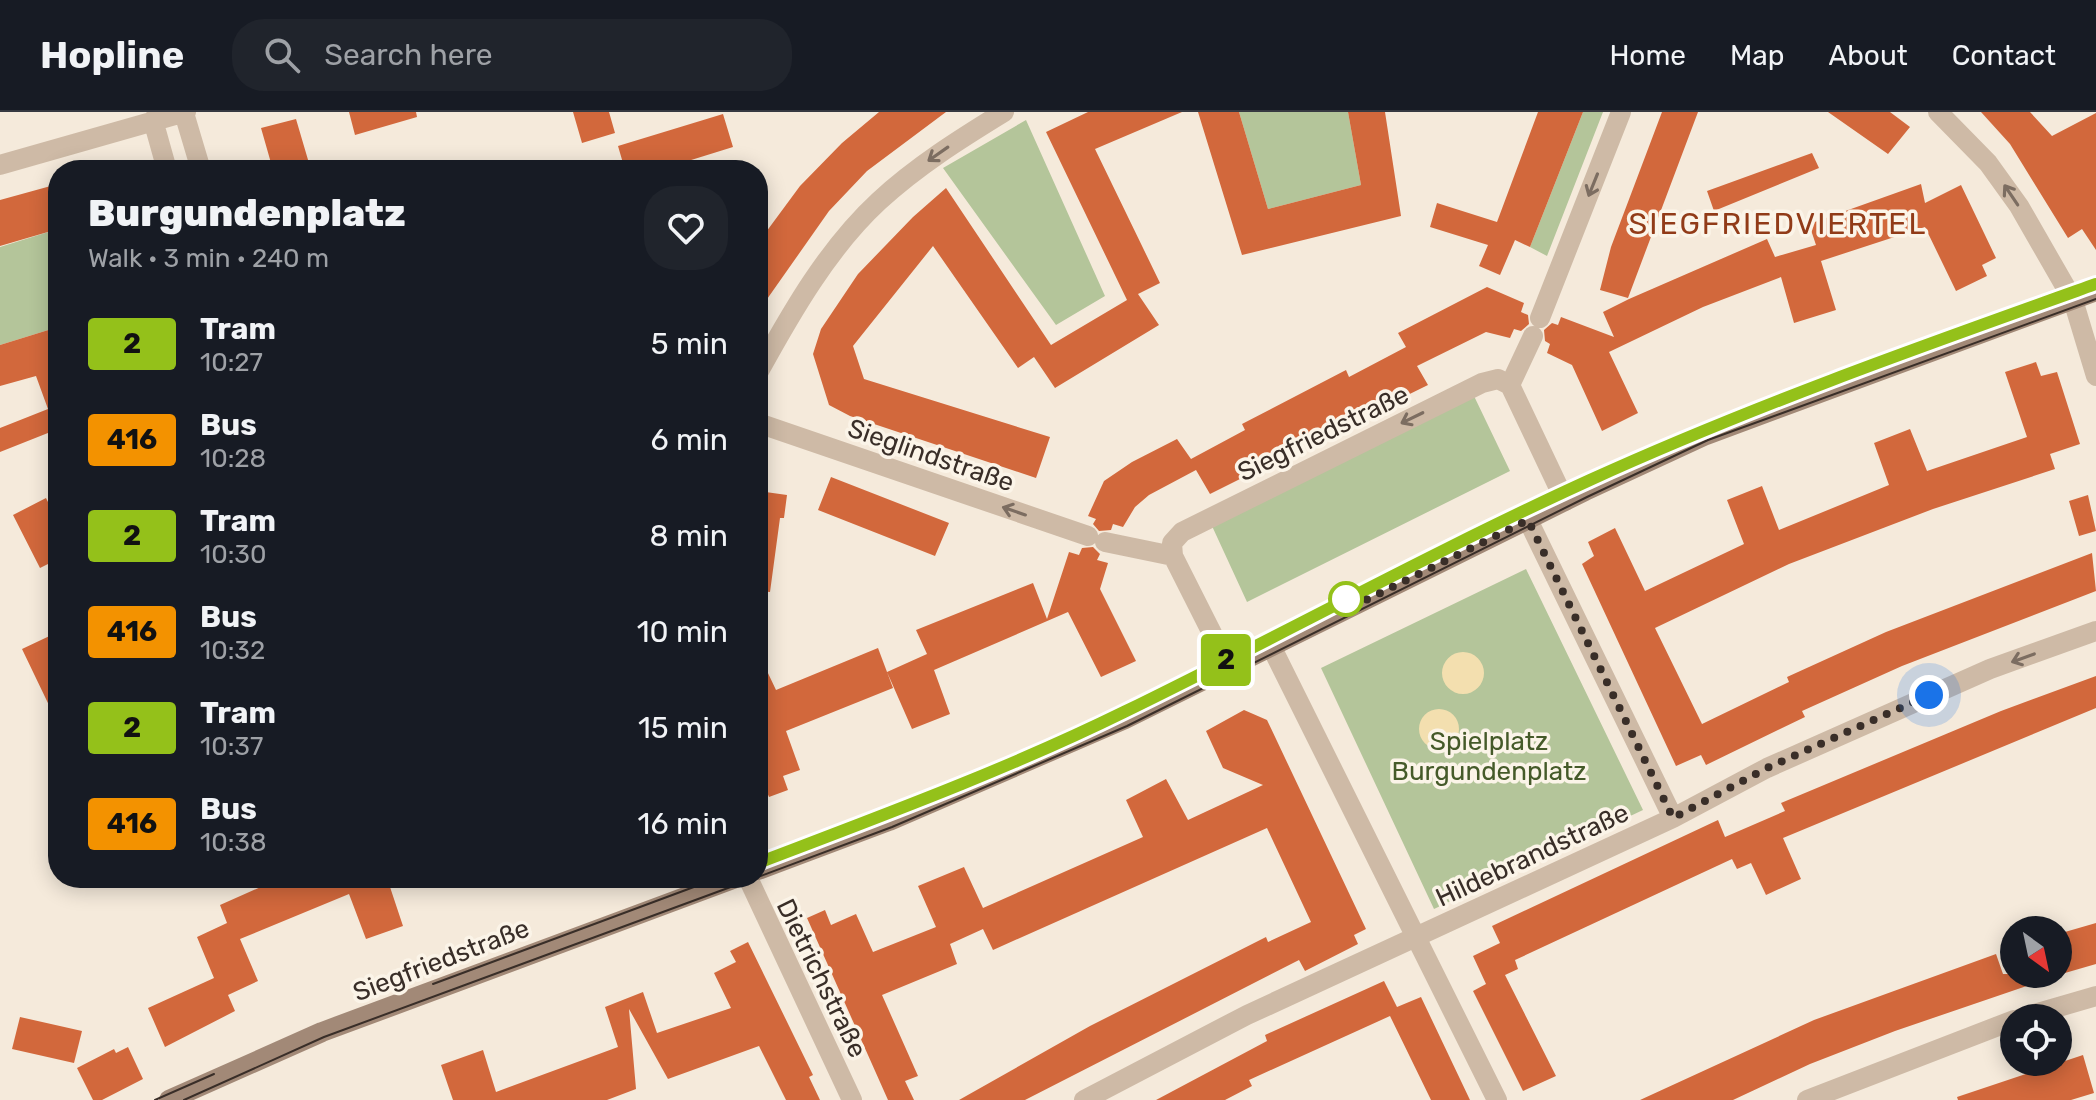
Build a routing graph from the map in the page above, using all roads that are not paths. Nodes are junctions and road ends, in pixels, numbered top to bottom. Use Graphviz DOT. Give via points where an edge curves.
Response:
graph roads {
  1 [pos="185,112"];
  2 [pos="1004,112"];
  3 [pos="1621,112"];
  4 [pos="1938,112"];
  5 [pos="153,120"];
  6 [pos="164,160"];
  7 [pos="198,160"];
  8 [pos="0,165"];
  9 [pos="2096,291"];
  10 [pos="2073,300"];
  11 [pos="768,356"];
  12 [pos="2096,376"];
  13 [pos="1510,385"];
  14 [pos="768,426"];
  15 [pos="1565,501"];
  16 [pos="1528,520"];
  17 [pos="1173,556"];
  18 [pos="2096,631"];
  19 [pos="1271,646"];
  20 [pos="1229,667"];
  21 [pos="1673,818"];
  22 [pos="768,866"];
  23 [pos="709,888"];
  24 [pos="753,888"];
  25 [pos="1416,937"];
  26 [pos="2096,996"];
  27 [pos="2069,1004"];
  28 [pos="2000,1025"];
  29 [pos="169,1100"];
  30 [pos="852,1100"];
  31 [pos="1084,1100"];
  32 [pos="1497,1100"];
  33 [pos="1807,1100"];
  1 -- 5 [label="street"];
  1 -- 7 [label="street"];
  2 -- 11 [label="street, one-way" via="917,168 876,204 808,287"];
  3 -- 13 [label="street, one-way"];
  10 -- 4 [label="street, one-way" via="2004,184"];
  5 -- 6 [label="street"];
  5 -- 8 [label="street"];
  9 -- 10 [label="street"];
  10 -- 12 [label="street"];
  10 -- 15 [label="street" via="1706,435"];
  13 -- 15 [label="street"];
  13 -- 17 [label="street, Siegfriedstraße, one-way" via="1498,379 1482,383 1182,532 1172,543"];
  17 -- 14 [label="street, Sieglindstraße, one-way" via="1096,539"];
  15 -- 16 [label="street"];
  16 -- 19 [label="street"];
  16 -- 21 [label="street"];
  17 -- 20 [label="street"];
  18 -- 21 [label="street, Hildebrandstraße, one-way" via="1880,716"];
  19 -- 20 [label="street"];
  19 -- 25 [label="street"];
  20 -- 22 [label="street" via="1030,761"];
  21 -- 25 [label="street, Hildebrandstraße"];
  23 -- 29 [label="street, Siegfriedstraße" via="322,1032"];
  24 -- 30 [label="street, Dietrichstraße"];
  25 -- 31 [label="street, Hildebrandstraße" via="1247,1015"];
  25 -- 32 [label="street"];
  26 -- 27 [label="street"];
  28 -- 33 [label="street"];
}
